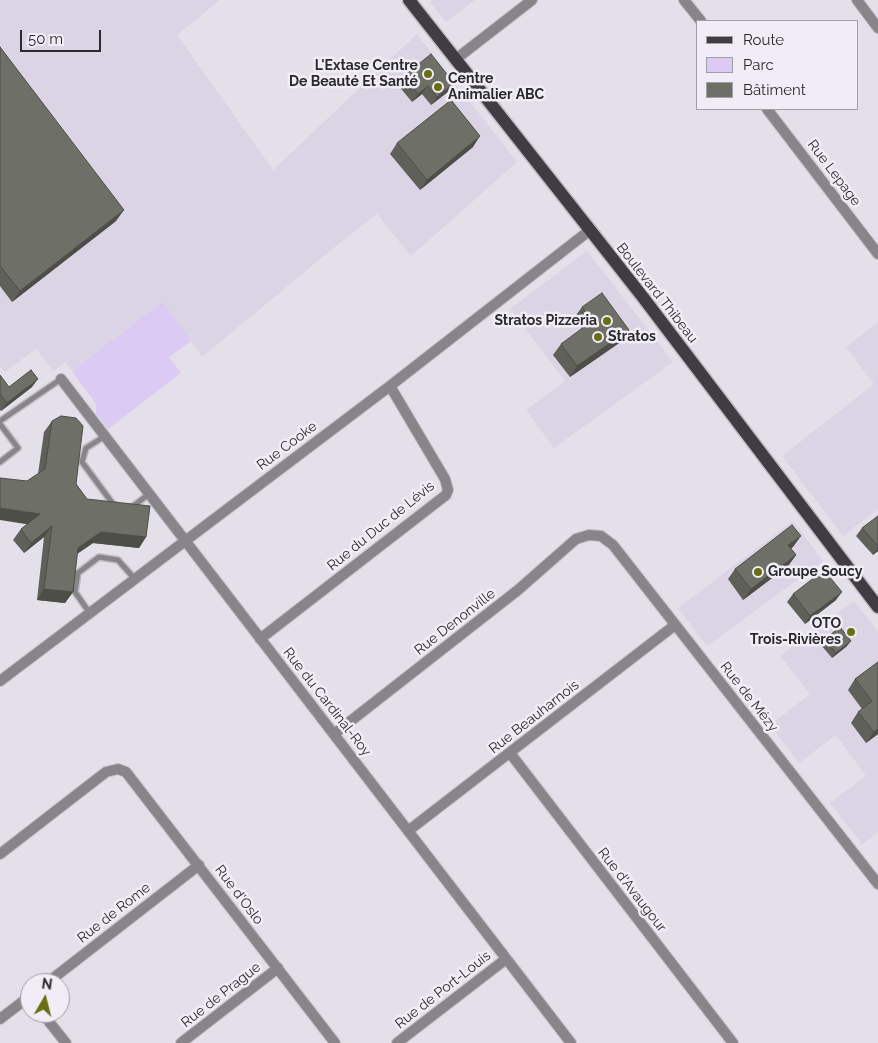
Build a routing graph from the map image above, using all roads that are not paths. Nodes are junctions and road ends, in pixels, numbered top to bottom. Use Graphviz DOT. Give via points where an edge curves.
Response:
graph roads {
  1 [pos="409,0"];
  2 [pos="532,0"];
  3 [pos="684,0"];
  4 [pos="857,0"];
  5 [pos="699,20"];
  6 [pos="878,28"];
  7 [pos="456,60"];
  8 [pos="768,110"];
  9 [pos="590,230"];
  10 [pos="878,254"];
  11 [pos="61,379"];
  12 [pos="390,386"];
  13 [pos="0,423"];
  14 [pos="105,436"];
  15 [pos="0,462"];
  16 [pos="149,494"];
  17 [pos="594,534"];
  18 [pos="184,540"];
  19 [pos="134,578"];
  20 [pos="878,607"];
  21 [pos="89,612"];
  22 [pos="675,625"];
  23 [pos="260,639"];
  24 [pos="0,680"];
  25 [pos="334,734"];
  26 [pos="510,753"];
  27 [pos="408,831"];
  28 [pos="0,854"];
  29 [pos="199,866"];
  30 [pos="878,884"];
  31 [pos="506,959"];
  32 [pos="278,968"];
  33 [pos="60,973"];
  34 [pos="20,1004"];
  35 [pos="0,1019"];
  36 [pos="50,1023"];
  37 [pos="66,1043"];
  38 [pos="181,1043"];
  39 [pos="335,1043"];
  40 [pos="397,1043"];
  41 [pos="571,1043"];
  42 [pos="733,1043"];
  1 -- 7 [label="main road, Boulevard Thibeau"];
  2 -- 7 [label="street"];
  3 -- 5 [label="street"];
  4 -- 6 [label="street"];
  7 -- 9 [label="main road, Boulevard Thibeau"];
  8 -- 10 [label="street, Rue Lepage"];
  9 -- 12 [label="street, Rue Cooke"];
  9 -- 20 [label="main road, Boulevard Thibeau"];
  11 -- 13 [label="lane"];
  11 -- 14 [label="street, Rue du Cardinal-Roy"];
  12 -- 18 [label="street, Rue Cooke"];
  12 -- 23 [label="street, Rue du Duc de Lévis" via="445,479 446,495"];
  13 -- 15 [label="lane" via="18,448"];
  14 -- 16 [label="street, Rue du Cardinal-Roy"];
  14 -- 16 [label="lane" via="86,448 82,462 113,504 132,507"];
  16 -- 18 [label="street, Rue du Cardinal-Roy"];
  17 -- 22 [label="street, Rue de Mézy" via="613,545"];
  17 -- 25 [label="street, Rue Denonville" via="576,539 518,590"];
  18 -- 19 [label="street, Rue Cooke"];
  18 -- 23 [label="street, Rue du Cardinal-Roy"];
  19 -- 21 [label="street, Rue Cooke"];
  19 -- 21 [label="lane" via="118,560 100,557 78,573 76,592"];
  21 -- 24 [label="street, Rue Cooke"];
  22 -- 26 [label="street, Rue Beauharnois"];
  22 -- 30 [label="street, Rue de Mézy"];
  23 -- 25 [label="street, Rue du Cardinal-Roy"];
  25 -- 27 [label="street, Rue du Cardinal-Roy"];
  26 -- 27 [label="street, Rue Beauharnois"];
  26 -- 42 [label="street, Rue d'Avaugour"];
  27 -- 31 [label="street, Rue du Cardinal-Roy"];
  28 -- 29 [label="street, Rue d'Oslo" via="106,772 118,769 130,775"];
  29 -- 32 [label="street, Rue d'Oslo"];
  29 -- 33 [label="street, Rue de Rome"];
  31 -- 40 [label="street, Rue de Port-Louis"];
  31 -- 41 [label="street, Rue du Cardinal-Roy"];
  32 -- 38 [label="street, Rue de Prague"];
  32 -- 39 [label="street, Rue d'Oslo"];
  34 -- 35 [label="street"];
  36 -- 37 [label="street"];
}
